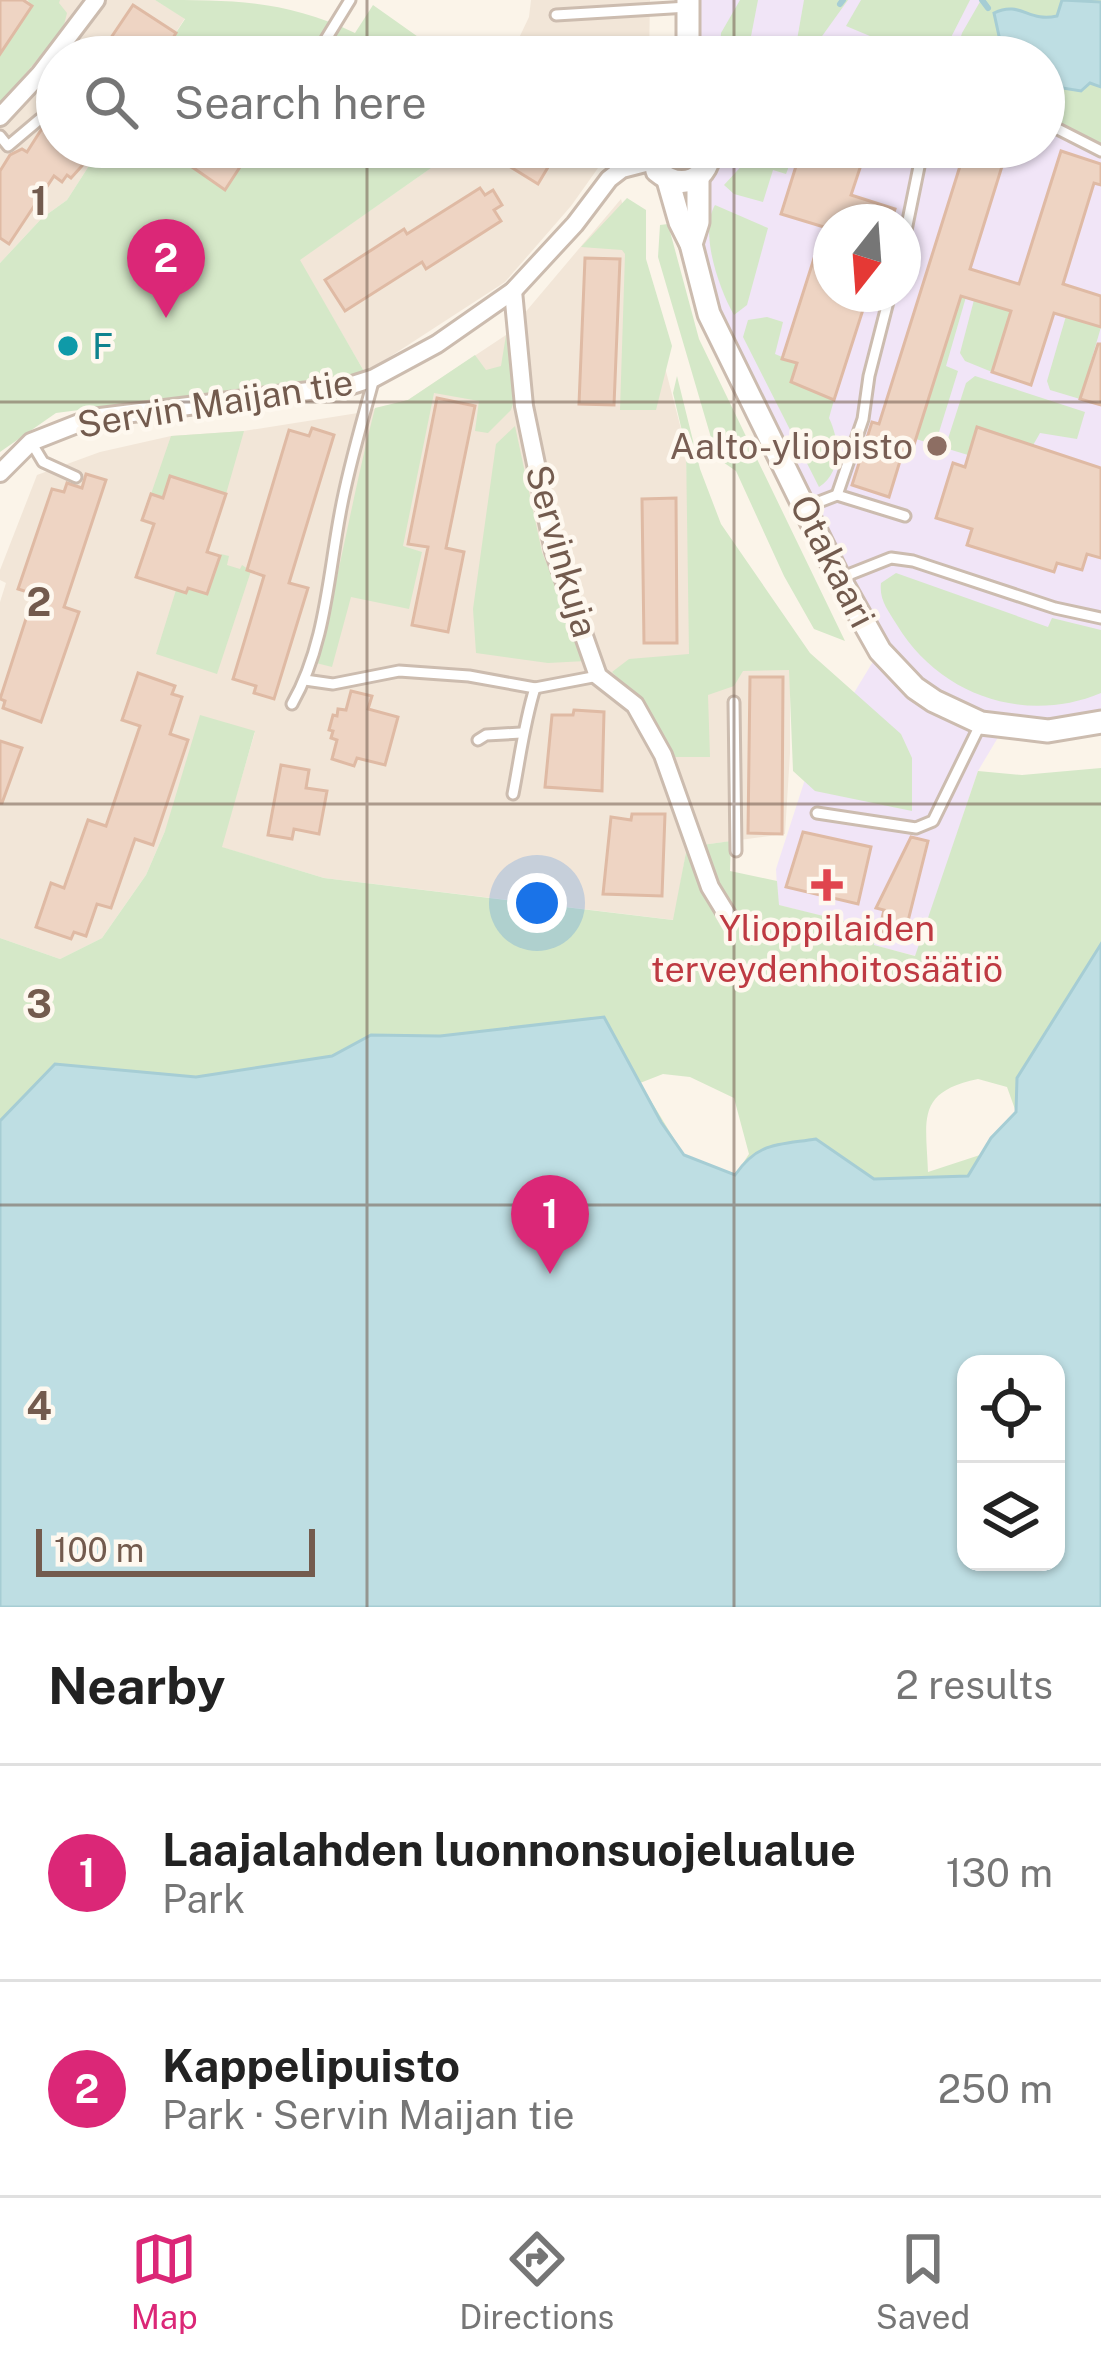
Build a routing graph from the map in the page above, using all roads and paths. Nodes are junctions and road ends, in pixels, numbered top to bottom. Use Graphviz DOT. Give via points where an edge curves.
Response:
graph roads {
  1 [pos="96,0"];
  2 [pos="350,0"];
  3 [pos="688,4"];
  4 [pos="556,15"];
  5 [pos="69,36"];
  6 [pos="328,36"];
  7 [pos="688,36"];
  8 [pos="36,78"];
  9 [pos="0,118"];
  10 [pos="36,122"];
  11 [pos="1065,133"];
  12 [pos="0,136"];
  13 [pos="8,146"];
  14 [pos="1101,151"];
  15 [pos="0,158"];
  16 [pos="624,168"];
  17 [pos="661,168"];
  18 [pos="705,168"];
  19 [pos="918,168"];
  20 [pos="698,177"];
  21 [pos="668,180"];
  22 [pos="911,204"];
  23 [pos="692,244"];
  24 [pos="513,291"];
  25 [pos="885,312"];
  26 [pos="374,378"];
  27 [pos="32,442"];
  28 [pos="0,472"];
  29 [pos="76,477"];
  30 [pos="837,495"];
  31 [pos="806,508"];
  32 [pos="905,516"];
  33 [pos="839,578"];
  34 [pos="1101,618"];
  35 [pos="598,676"];
  36 [pos="305,680"];
  37 [pos="535,688"];
  38 [pos="734,702"];
  39 [pos="292,704"];
  40 [pos="1101,722"];
  41 [pos="981,723"];
  42 [pos="521,733"];
  43 [pos="478,740"];
  44 [pos="513,794"];
  45 [pos="817,814"];
  46 [pos="736,851"];
  47 [pos="729,918"];
  1 -- 5 [label="street"];
  2 -- 6 [label="lane"];
  3 -- 4 [label="lane"];
  3 -- 7 [label="street"];
  8 -- 9 [label="street"];
  10 -- 13 [label="lane"];
  11 -- 14 [label="lane"];
  12 -- 13 [label="lane"];
  13 -- 15 [label="lane"];
  16 -- 24 [label="street, Servin Maijan tie"];
  17 -- 21 [label="street"];
  18 -- 20 [label="street, Otakaari"];
  19 -- 22 [label="lane"];
  20 -- 21 [label="street"];
  20 -- 23 [label="street, Otakaari"];
  21 -- 23 [label="street, Otakaari"];
  23 -- 31 [label="street, Otakaari" via="709,314"];
  24 -- 26 [label="street, Servin Maijan tie"];
  24 -- 35 [label="street, Servinkuja" via="524,406 554,551"];
  25 -- 30 [label="lane"];
  26 -- 27 [label="street, Servin Maijan tie" via="92,418"];
  26 -- 36 [label="lane"];
  27 -- 28 [label="street, Servin Maijan tie"];
  27 -- 29 [label="lane" via="43,462"];
  30 -- 31 [label="lane"];
  30 -- 32 [label="lane"];
  31 -- 33 [label="street, Otakaari"];
  33 -- 34 [label="lane" via="891,558 914,561"];
  33 -- 41 [label="street, Otakaari" via="897,670 934,701"];
  35 -- 37 [label="lane"];
  35 -- 47 [label="street, Servinkuja" via="635,705 663,755"];
  36 -- 37 [label="lane" via="333,684 399,671"];
  36 -- 39 [label="lane"];
  37 -- 42 [label="lane"];
  38 -- 46 [label="lane"];
  40 -- 41 [label="street, Otakaari" via="1048,731"];
  41 -- 45 [label="lane" via="933,821 916,828"];
  42 -- 43 [label="lane"];
  42 -- 44 [label="lane"];
}
